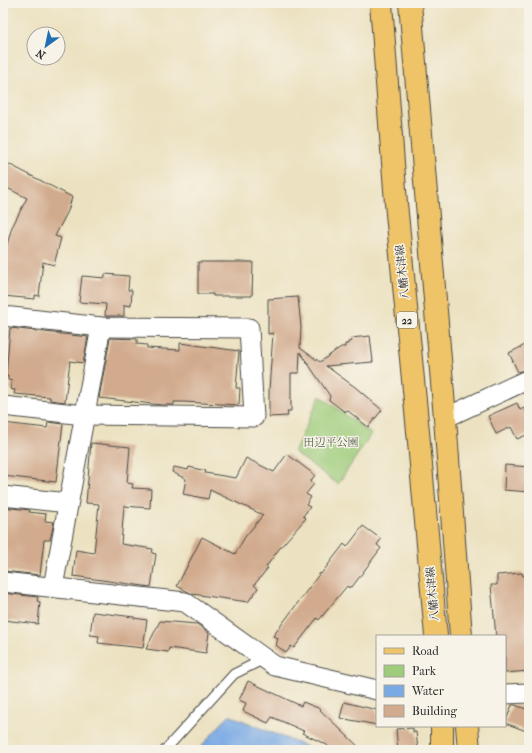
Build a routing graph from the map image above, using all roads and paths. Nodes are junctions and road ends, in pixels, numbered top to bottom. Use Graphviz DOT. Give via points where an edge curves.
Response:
graph roads {
  1 [pos="381,3"];
  2 [pos="410,3"];
  3 [pos="3,316"];
  4 [pos="101,327"];
  5 [pos="529,379"];
  6 [pos="3,406"];
  7 [pos="84,415"];
  8 [pos="445,418"];
  9 [pos="3,496"];
  10 [pos="68,503"];
  11 [pos="3,582"];
  12 [pos="53,587"];
  13 [pos="436,635"];
  14 [pos="461,635"];
  15 [pos="264,659"];
  16 [pos="376,690"];
  17 [pos="529,693"];
  18 [pos="506,694"];
  19 [pos="442,727"];
  20 [pos="468,727"];
  21 [pos="165,750"];
  22 [pos="442,750"];
  23 [pos="469,750"];
  1 -- 13 [label="main road, 八幡木津線 / 22" via="396,203"];
  2 -- 8 [label="main road"];
  3 -- 4 [label="street"];
  4 -- 7 [label="street"];
  4 -- 7 [label="street" via="249,328 254,417"];
  5 -- 8 [label="street"];
  6 -- 7 [label="street"];
  7 -- 10 [label="street"];
  8 -- 14 [label="main road"];
  9 -- 10 [label="street"];
  10 -- 12 [label="street"];
  11 -- 12 [label="street"];
  12 -- 15 [label="street" via="185,602"];
  15 -- 16 [label="street" via="275,666"];
  15 -- 21 [label="lane" via="234,674"];
  17 -- 18 [label="street"];
  19 -- 22 [label="main road"];
  20 -- 23 [label="main road"];
}
